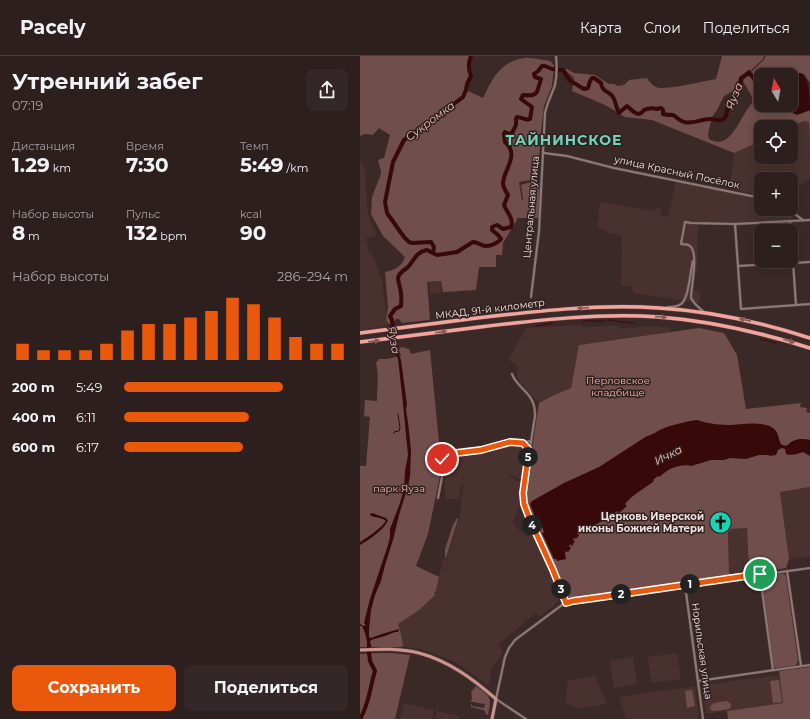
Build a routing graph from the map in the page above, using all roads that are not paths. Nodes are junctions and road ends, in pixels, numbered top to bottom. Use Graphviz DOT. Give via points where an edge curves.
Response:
graph roads {
  1 [pos="556,56"];
  2 [pos="544,153"];
  3 [pos="754,197"];
  4 [pos="797,216"];
  5 [pos="810,220"];
  6 [pos="790,221"];
  7 [pos="804,221"];
  8 [pos="735,224"];
  9 [pos="790,224"];
  10 [pos="694,258"];
  11 [pos="810,262"];
  12 [pos="798,263"];
  13 [pos="754,265"];
  14 [pos="738,266"];
  15 [pos="793,268"];
  16 [pos="531,297"];
  17 [pos="810,304"];
  18 [pos="796,305"];
  19 [pos="658,308"];
  20 [pos="707,313"];
  21 [pos="360,333"];
  22 [pos="810,338"];
  23 [pos="360,342"];
  24 [pos="810,348"];
  25 [pos="512,374"];
  26 [pos="530,442"];
  27 [pos="523,443"];
  28 [pos="529,450"];
  29 [pos="438,498"];
  30 [pos="810,568"];
  31 [pos="787,571"];
  32 [pos="760,574"];
  33 [pos="685,585"];
  34 [pos="566,603"];
  35 [pos="361,650"];
  36 [pos="810,665"];
  37 [pos="801,666"];
  38 [pos="773,670"];
  39 [pos="698,681"];
  40 [pos="496,699"];
  41 [pos="492,719"];
  42 [pos="526,719"];
  43 [pos="703,719"];
  1 -- 2 [label="street, Центральная улица" via="557,72 545,113"];
  2 -- 3 [label="street, улица Красный Посёлок" via="578,158 614,168"];
  2 -- 16 [label="street, Центральная улица" via="539,231"];
  4 -- 7 [label="street"];
  5 -- 7 [label="street"];
  6 -- 7 [label="street"];
  6 -- 8 [label="street"];
  6 -- 9 [label="street"];
  8 -- 10 [label="street" via="685,222 681,244 692,248"];
  8 -- 14 [label="street"];
  10 -- 19 [label="street" via="686,296 682,303 674,307"];
  10 -- 20 [label="street" via="692,298 698,308"];
  11 -- 12 [label="street"];
  13 -- 14 [label="street"];
  14 -- 18 [label="street" via="741,309"];
  15 -- 18 [label="street"];
  17 -- 18 [label="street"];
  19 -- 20 [label="highway, МКАД, 91-й километр"];
  19 -- 21 [label="highway, МКАД, 91-й километр, one-way" via="622,306 550,310"];
  22 -- 20 [label="highway, МКАД, 91-й километр, one-way" via="752,321"];
  23 -- 24 [label="highway, МКАД, 91-й километр, one-way" via="557,318 622,316 664,317 721,324"];
  25 -- 26 [label="street" via="533,403 535,416"];
  26 -- 27 [label="street"];
  26 -- 28 [label="street"];
  27 -- 28 [label="street"];
  27 -- 29 [label="street" via="510,442 444,456"];
  28 -- 34 [label="street" via="523,493 524,504"];
  30 -- 31 [label="street"];
  31 -- 32 [label="street"];
  31 -- 37 [label="street"];
  32 -- 33 [label="street"];
  32 -- 38 [label="street"];
  33 -- 34 [label="street"];
  33 -- 39 [label="street, Норильская улица"];
  34 -- 40 [label="street" via="511,645 505,658"];
  35 -- 40 [label="main road" via="408,651 437,659 462,672"];
  36 -- 37 [label="street"];
  37 -- 38 [label="street"];
  38 -- 39 [label="street"];
  39 -- 43 [label="street, Норильская улица"];
  40 -- 41 [label="main road"];
  40 -- 42 [label="street"];
}
